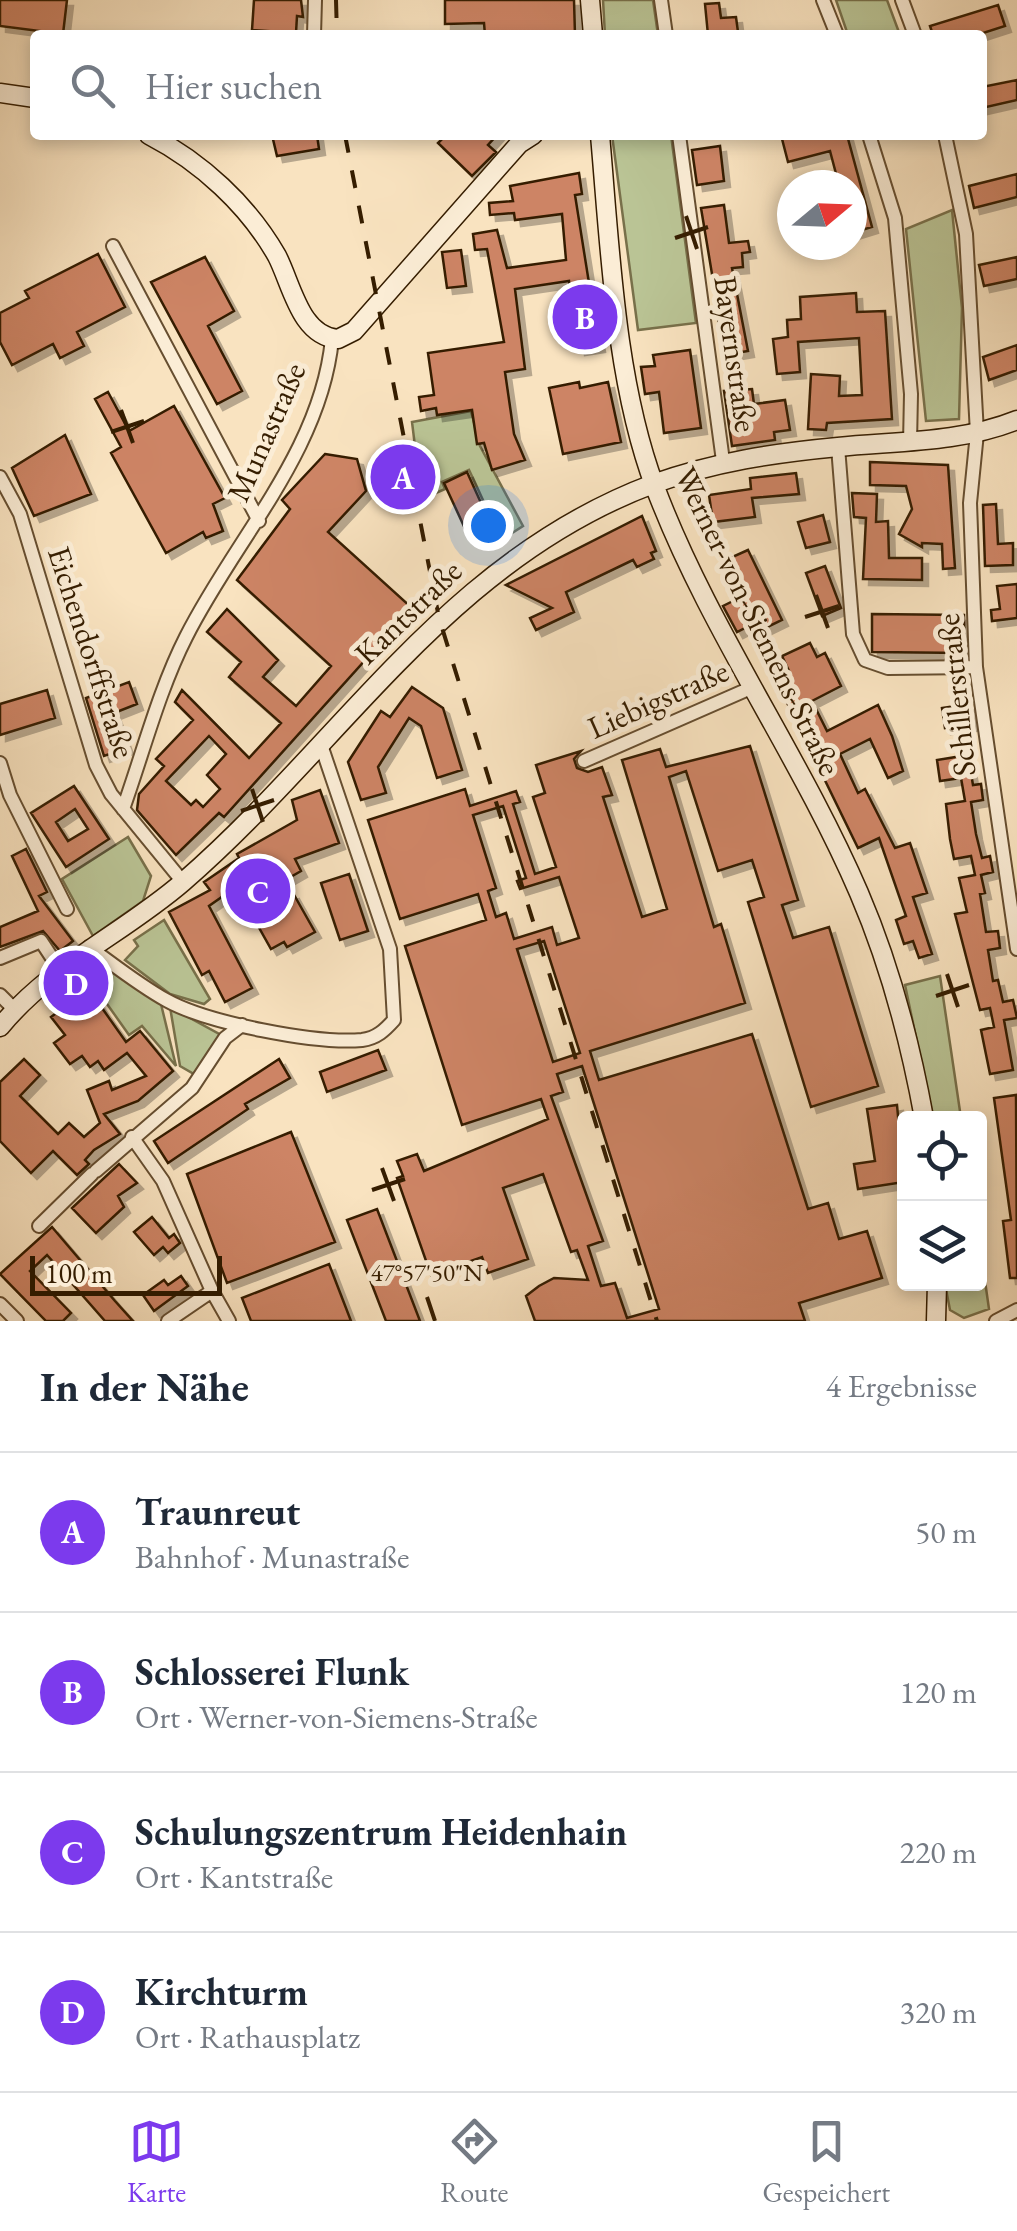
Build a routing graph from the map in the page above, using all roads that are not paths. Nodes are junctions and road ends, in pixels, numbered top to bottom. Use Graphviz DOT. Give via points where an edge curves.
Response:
graph roads {
  1 [pos="316,0"];
  2 [pos="590,0"];
  3 [pos="661,0"];
  4 [pos="823,0"];
  5 [pos="902,0"];
  6 [pos="314,30"];
  7 [pos="593,30"];
  8 [pos="665,30"];
  9 [pos="835,30"];
  10 [pos="913,30"];
  11 [pos="0,93"];
  12 [pos="30,97"];
  13 [pos="525,140"];
  14 [pos="601,140"];
  15 [pos="680,140"];
  16 [pos="871,140"];
  17 [pos="946,140"];
  18 [pos="172,141"];
  19 [pos="113,246"];
  20 [pos="332,339"];
  21 [pos="1017,420"];
  22 [pos="977,433"];
  23 [pos="910,443"];
  24 [pos="838,447"];
  25 [pos="722,461"];
  26 [pos="0,476"];
  27 [pos="654,484"];
  28 [pos="259,520"];
  29 [pos="976,667"];
  30 [pos="753,687"];
  31 [pos="320,742"];
  32 [pos="584,762"];
  33 [pos="0,763"];
  34 [pos="123,809"];
  35 [pos="183,882"];
  36 [pos="67,909"];
  37 [pos="1017,946"];
  38 [pos="89,947"];
  39 [pos="0,958"];
  40 [pos="60,970"];
  41 [pos="0,995"];
  42 [pos="14,1009"];
  43 [pos="242,1025"];
  44 [pos="0,1027"];
  45 [pos="922,1111"];
  46 [pos="132,1137"];
  47 [pos="38,1226"];
  48 [pos="212,1291"];
  49 [pos="937,1291"];
  50 [pos="0,1304"];
  51 [pos="1017,1310"];
  52 [pos="938,1320"];
  53 [pos="17,1321"];
  54 [pos="168,1321"];
  55 [pos="229,1321"];
  56 [pos="996,1321"];
  1 -- 6 [label="street"];
  2 -- 7 [label="street"];
  3 -- 8 [label="street"];
  4 -- 9 [label="street"];
  5 -- 10 [label="street"];
  11 -- 12 [label="street"];
  13 -- 20 [label="street, Munastraße" via="354,331"];
  14 -- 27 [label="street, Werner-von-Siemens-Straße" via="629,380"];
  15 -- 25 [label="street, Bayernstraße"];
  16 -- 23 [label="street" via="895,218"];
  17 -- 22 [label="street, Schillerstraße" via="966,234"];
  18 -- 20 [label="street" via="250,217 308,321"];
  19 -- 28 [label="street"];
  20 -- 28 [label="street, Munastraße" via="327,382"];
  21 -- 22 [label="street, Kantstraße"];
  22 -- 23 [label="street, Kantstraße"];
  22 -- 29 [label="street, Schillerstraße" via="970,503"];
  23 -- 24 [label="street, Kantstraße"];
  24 -- 25 [label="street, Kantstraße"];
  24 -- 29 [label="street" via="853,634 865,660 888,668"];
  25 -- 27 [label="street, Kantstraße"];
  26 -- 34 [label="street, Eichendorffstraße" via="20,514 96,765"];
  27 -- 30 [label="street, Werner-von-Siemens-Straße"];
  27 -- 31 [label="street, Kantstraße" via="563,527 488,577 434,623"];
  28 -- 34 [label="street, Munastraße" via="185,638"];
  29 -- 37 [label="street, Schillerstraße"];
  30 -- 32 [label="street, Liebigstraße"];
  30 -- 45 [label="street, Werner-von-Siemens-Straße" via="874,928"];
  31 -- 35 [label="street, Kantstraße"];
  31 -- 43 [label="street" via="390,948 394,1020 363,1040"];
  33 -- 36 [label="street"];
  34 -- 35 [label="street, Eichendorffstraße"];
  35 -- 38 [label="street, Kantstraße"];
  38 -- 40 [label="street, Kantstraße"];
  38 -- 43 [label="street" via="166,1000"];
  39 -- 40 [label="street" via="41,941"];
  40 -- 42 [label="street, Kantstraße"];
  41 -- 42 [label="street"];
  42 -- 44 [label="street, Kantstraße"];
  43 -- 46 [label="street" via="225,1038 192,1088"];
  46 -- 47 [label="street"];
  46 -- 48 [label="street" via="164,1181"];
  48 -- 54 [label="street"];
  48 -- 55 [label="street"];
  49 -- 52 [label="street"];
  50 -- 53 [label="street"];
  51 -- 56 [label="street"];
}
